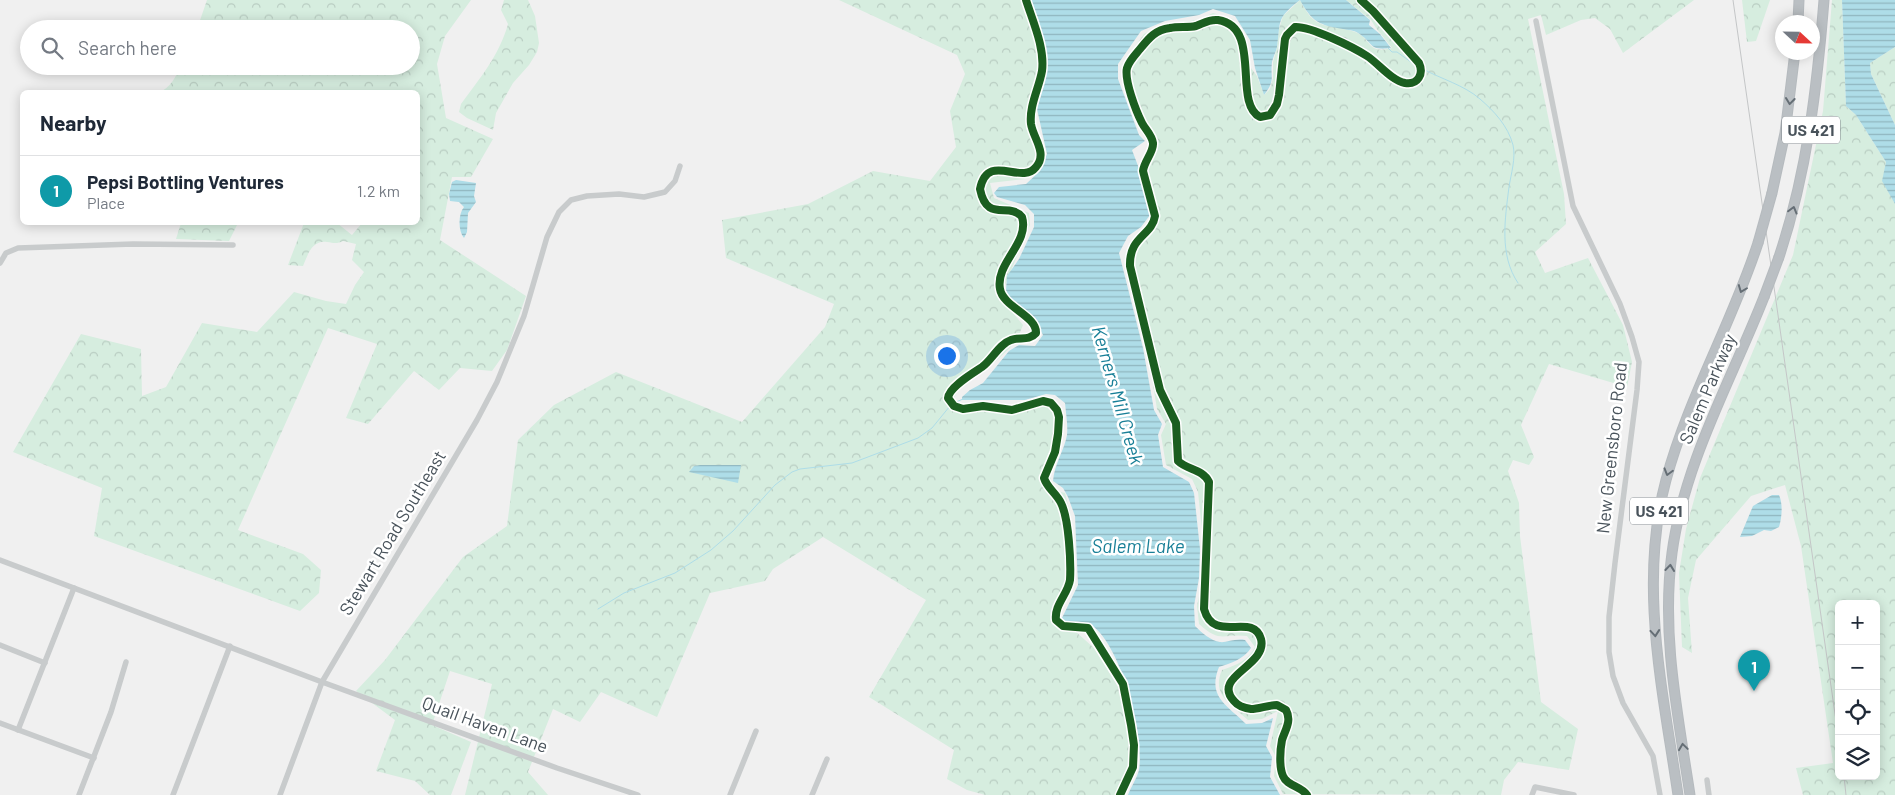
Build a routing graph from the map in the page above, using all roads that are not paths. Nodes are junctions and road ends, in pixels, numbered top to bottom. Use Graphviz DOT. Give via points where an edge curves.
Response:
graph roads {
  1 [pos="1800,0"];
  2 [pos="1824,0"];
  3 [pos="1799,15"];
  4 [pos="1536,21"];
  5 [pos="1794,60"];
  6 [pos="680,166"];
  7 [pos="233,245"];
  8 [pos="0,263"];
  9 [pos="0,560"];
  10 [pos="74,588"];
  11 [pos="0,645"];
  12 [pos="230,646"];
  13 [pos="126,662"];
  14 [pos="45,663"];
  15 [pos="322,682"];
  16 [pos="0,723"];
  17 [pos="18,730"];
  18 [pos="756,731"];
  19 [pos="94,758"];
  20 [pos="827,759"];
  21 [pos="1707,780"];
  22 [pos="79,795"];
  23 [pos="173,795"];
  24 [pos="280,795"];
  25 [pos="638,795"];
  26 [pos="730,795"];
  27 [pos="812,795"];
  28 [pos="1532,795"];
  29 [pos="1574,795"];
  30 [pos="1660,795"];
  31 [pos="1678,795"];
  32 [pos="1690,795"];
  33 [pos="1709,795"];
  1 -- 3 [label="highway"];
  32 -- 2 [label="highway, Salem Parkway / US 421, one-way, bridge" via="1669,647 1672,553 1692,470 1764,297 1797,196 1809,137"];
  4 -- 30 [label="street, New Greensboro Road" via="1576,217 1620,304 1639,362 1615,562 1609,652 1623,703 1653,756"];
  5 -- 31 [label="highway, Salem Parkway / US 421, one-way, bridge" via="1785,133 1758,243 1676,447 1656,534 1654,622"];
  6 -- 15 [label="street, Stewart Road Southeast" via="675,182 665,192 644,198 619,194 587,196 571,200 559,212 547,237 524,316 497,382"];
  7 -- 8 [label="street" via="18,248 6,253"];
  9 -- 10 [label="street"];
  10 -- 12 [label="street"];
  10 -- 14 [label="street"];
  11 -- 14 [label="street"];
  12 -- 15 [label="street"];
  12 -- 23 [label="street"];
  13 -- 19 [label="street"];
  14 -- 17 [label="street"];
  15 -- 24 [label="street, Stewart Road Southeast"];
  15 -- 25 [label="street, Quail Haven Lane"];
  16 -- 17 [label="street"];
  17 -- 19 [label="street"];
  18 -- 26 [label="street"];
  19 -- 22 [label="street"];
  20 -- 27 [label="street"];
  21 -- 33 [label="street"];
  28 -- 29 [label="street" via="1535,787"];
}
